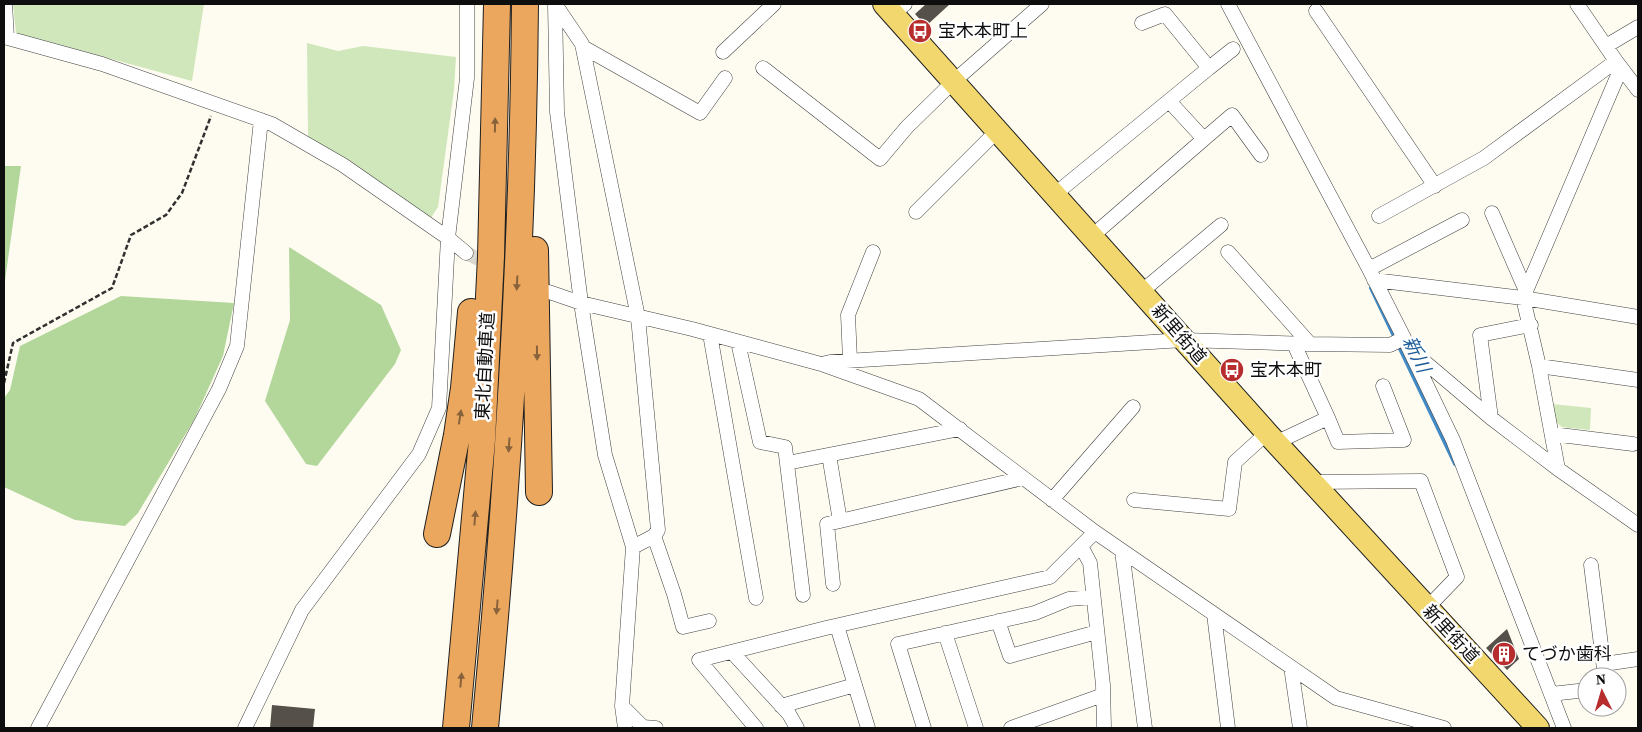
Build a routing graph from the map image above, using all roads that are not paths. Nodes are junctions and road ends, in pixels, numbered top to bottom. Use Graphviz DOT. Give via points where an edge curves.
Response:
graph roads {
  1 [pos="5,4"];
  2 [pos="467,4"];
  3 [pos="497,4"];
  4 [pos="525,4"];
  5 [pos="555,4"];
  6 [pos="774,4"];
  7 [pos="1042,4"];
  8 [pos="1577,4"];
  9 [pos="1232,5"];
  10 [pos="1318,6"];
  11 [pos="894,7"];
  12 [pos="1142,24"];
  13 [pos="1638,27"];
  14 [pos="6,37"];
  15 [pos="525,42"];
  16 [pos="1606,46"];
  17 [pos="583,47"];
  18 [pos="1233,49"];
  19 [pos="723,52"];
  20 [pos="1618,65"];
  21 [pos="763,68"];
  22 [pos="1209,68"];
  23 [pos="725,78"];
  24 [pos="953,82"];
  25 [pos="1638,90"];
  26 [pos="1170,101"];
  27 [pos="261,120"];
  28 [pos="997,131"];
  29 [pos="1204,139"];
  30 [pos="1261,155"];
  31 [pos="494,173"];
  32 [pos="1435,186"];
  33 [pos="1054,195"];
  34 [pos="916,212"];
  35 [pos="1492,213"];
  36 [pos="1379,216"];
  37 [pos="1462,220"];
  38 [pos="1221,225"];
  39 [pos="1091,237"];
  40 [pos="448,238"];
  41 [pos="872,252"];
  42 [pos="1228,252"];
  43 [pos="466,253"];
  44 [pos="1371,275"];
  45 [pos="549,292"];
  46 [pos="1141,292"];
  47 [pos="1525,295"];
  48 [pos="581,302"];
  49 [pos="638,317"];
  50 [pos="1638,317"];
  51 [pos="1531,325"];
  52 [pos="710,334"];
  53 [pos="1184,340"];
  54 [pos="738,342"];
  55 [pos="1406,343"];
  56 [pos="1294,344"];
  57 [pos="1310,344"];
  58 [pos="850,360"];
  59 [pos="821,364"];
  60 [pos="1539,366"];
  61 [pos="1638,380"];
  62 [pos="1382,386"];
  63 [pos="1133,407"];
  64 [pos="1328,418"];
  65 [pos="1491,418"];
  66 [pos="960,429"];
  67 [pos="1552,434"];
  68 [pos="1271,438"];
  69 [pos="1632,444"];
  70 [pos="829,455"];
  71 [pos="787,463"];
  72 [pos="1558,469"];
  73 [pos="1023,478"];
  74 [pos="1312,482"];
  75 [pos="539,492"];
  76 [pos="1052,500"];
  77 [pos="1134,500"];
  78 [pos="840,521"];
  79 [pos="1638,526"];
  80 [pos="1095,532"];
  81 [pos="437,534"];
  82 [pos="654,536"];
  83 [pos="1081,546"];
  84 [pos="633,547"];
  85 [pos="1122,551"];
  86 [pos="1591,565"];
  87 [pos="833,584"];
  88 [pos="803,595"];
  89 [pos="1093,597"];
  90 [pos="756,598"];
  91 [pos="1428,608"];
  92 [pos="1214,614"];
  93 [pos="710,621"];
  94 [pos="998,621"];
  95 [pos="837,626"];
  96 [pos="1097,632"];
  97 [pos="944,633"];
  98 [pos="732,652"];
  99 [pos="1638,659"];
  100 [pos="1291,667"];
  101 [pos="1604,667"];
  102 [pos="1616,667"];
  103 [pos="855,685"];
  104 [pos="1577,691"];
  105 [pos="1551,694"];
  106 [pos="1103,695"];
  107 [pos="622,706"];
  108 [pos="781,706"];
  109 [pos="38,728"];
  110 [pos="245,728"];
  111 [pos="456,728"];
  112 [pos="485,728"];
  113 [pos="625,728"];
  114 [pos="656,728"];
  115 [pos="756,728"];
  116 [pos="797,728"];
  117 [pos="868,728"];
  118 [pos="924,728"];
  119 [pos="976,728"];
  120 [pos="1011,728"];
  121 [pos="1104,728"];
  122 [pos="1145,728"];
  123 [pos="1228,728"];
  124 [pos="1300,728"];
  125 [pos="1444,728"];
  126 [pos="1538,728"];
  127 [pos="1564,728"];
  1 -- 14 [label="street"];
  2 -- 40 [label="street" via="467,78"];
  31 -- 3 [label="highway, 東北自動車道, one-way"];
  4 -- 15 [label="highway, 東北自動車道"];
  5 -- 17 [label="street"];
  5 -- 48 [label="street" via="556,112"];
  6 -- 19 [label="street"];
  7 -- 24 [label="street"];
  8 -- 16 [label="street"];
  9 -- 44 [label="street"];
  10 -- 32 [label="street"];
  11 -- 24 [label="main road, 新里街道"];
  12 -- 22 [label="street" via="1165,14"];
  13 -- 16 [label="street"];
  14 -- 27 [label="street" via="102,64"];
  15 -- 75 [label="highway, one-way" via="535,168"];
  15 -- 112 [label="highway, 東北自動車道, one-way" via="512,386"];
  16 -- 20 [label="street"];
  17 -- 23 [label="street" via="700,113"];
  17 -- 49 [label="street"];
  18 -- 22 [label="street"];
  20 -- 25 [label="street"];
  20 -- 32 [label="street" via="1484,158"];
  20 -- 47 [label="street"];
  21 -- 24 [label="street" via="880,158"];
  22 -- 26 [label="street"];
  24 -- 28 [label="main road, 新里街道"];
  26 -- 29 [label="street"];
  26 -- 33 [label="street"];
  27 -- 40 [label="street" via="342,165"];
  27 -- 109 [label="street" via="237,346 219,389"];
  28 -- 33 [label="main road, 新里街道"];
  28 -- 34 [label="street"];
  29 -- 30 [label="street" via="1232,115"];
  29 -- 39 [label="street"];
  81 -- 31 [label="highway, one-way" via="464,388 477,254"];
  111 -- 31 [label="highway, 東北自動車道, one-way" via="482,440"];
  32 -- 36 [label="street"];
  33 -- 39 [label="main road, 新里街道"];
  35 -- 47 [label="street"];
  37 -- 44 [label="street"];
  38 -- 46 [label="street"];
  39 -- 46 [label="main road, 新里街道"];
  40 -- 43 [label="street"];
  40 -- 110 [label="street" via="439,408 419,454 302,610"];
  41 -- 58 [label="street" via="848,315"];
  42 -- 57 [label="street"];
  44 -- 47 [label="street"];
  44 -- 55 [label="street"];
  45 -- 48 [label="street"];
  46 -- 53 [label="main road, 新里街道"];
  47 -- 50 [label="street"];
  47 -- 51 [label="street"];
  48 -- 49 [label="street"];
  48 -- 84 [label="street" via="605,455"];
  49 -- 52 [label="street"];
  49 -- 82 [label="street" via="658,530"];
  51 -- 60 [label="street"];
  51 -- 65 [label="street" via="1480,335"];
  52 -- 54 [label="street"];
  52 -- 90 [label="street"];
  53 -- 56 [label="street"];
  53 -- 58 [label="street"];
  53 -- 68 [label="main road, 新里街道"];
  54 -- 59 [label="street"];
  54 -- 71 [label="street" via="760,442 785,447"];
  55 -- 57 [label="street"];
  55 -- 65 [label="street"];
  55 -- 105 [label="street" via="1453,440"];
  56 -- 57 [label="street"];
  56 -- 64 [label="street"];
  58 -- 59 [label="street"];
  59 -- 66 [label="street" via="919,399"];
  60 -- 61 [label="street"];
  60 -- 67 [label="street"];
  62 -- 64 [label="street" via="1404,440 1338,442"];
  63 -- 76 [label="street"];
  64 -- 68 [label="street"];
  65 -- 72 [label="street"];
  66 -- 70 [label="street"];
  66 -- 73 [label="street"];
  67 -- 69 [label="street"];
  67 -- 72 [label="street"];
  68 -- 74 [label="main road, 新里街道"];
  68 -- 77 [label="street" via="1234,462 1229,509"];
  70 -- 71 [label="street"];
  70 -- 78 [label="street"];
  71 -- 88 [label="street"];
  72 -- 79 [label="street"];
  73 -- 76 [label="street"];
  73 -- 78 [label="street"];
  74 -- 91 [label="main road, 新里街道"];
  74 -- 91 [label="street" via="1421,480 1457,577"];
  76 -- 80 [label="street"];
  78 -- 87 [label="street" via="826,524"];
  80 -- 83 [label="street"];
  80 -- 85 [label="street"];
  82 -- 84 [label="street"];
  82 -- 93 [label="street" via="683,627"];
  83 -- 89 [label="street" via="1090,563"];
  83 -- 95 [label="street" via="1050,577"];
  84 -- 107 [label="street"];
  85 -- 92 [label="street"];
  85 -- 122 [label="street"];
  86 -- 101 [label="street"];
  89 -- 94 [label="street" via="1069,599 1035,613"];
  89 -- 96 [label="street"];
  91 -- 126 [label="main road, 新里街道"];
  92 -- 100 [label="street"];
  92 -- 123 [label="street"];
  94 -- 96 [label="street" via="1010,656"];
  94 -- 97 [label="street"];
  95 -- 98 [label="street"];
  95 -- 103 [label="street"];
  96 -- 106 [label="street"];
  97 -- 118 [label="street" via="898,644"];
  97 -- 119 [label="street"];
  98 -- 108 [label="street"];
  98 -- 115 [label="street" via="699,660"];
  99 -- 102 [label="street"];
  100 -- 124 [label="street"];
  100 -- 125 [label="street" via="1336,698"];
  103 -- 108 [label="street"];
  103 -- 117 [label="street"];
  104 -- 105 [label="street"];
  105 -- 127 [label="street"];
  106 -- 120 [label="street"];
  106 -- 121 [label="street"];
  107 -- 113 [label="street"];
  107 -- 114 [label="street" via="643,727"];
  108 -- 116 [label="street"];
}
